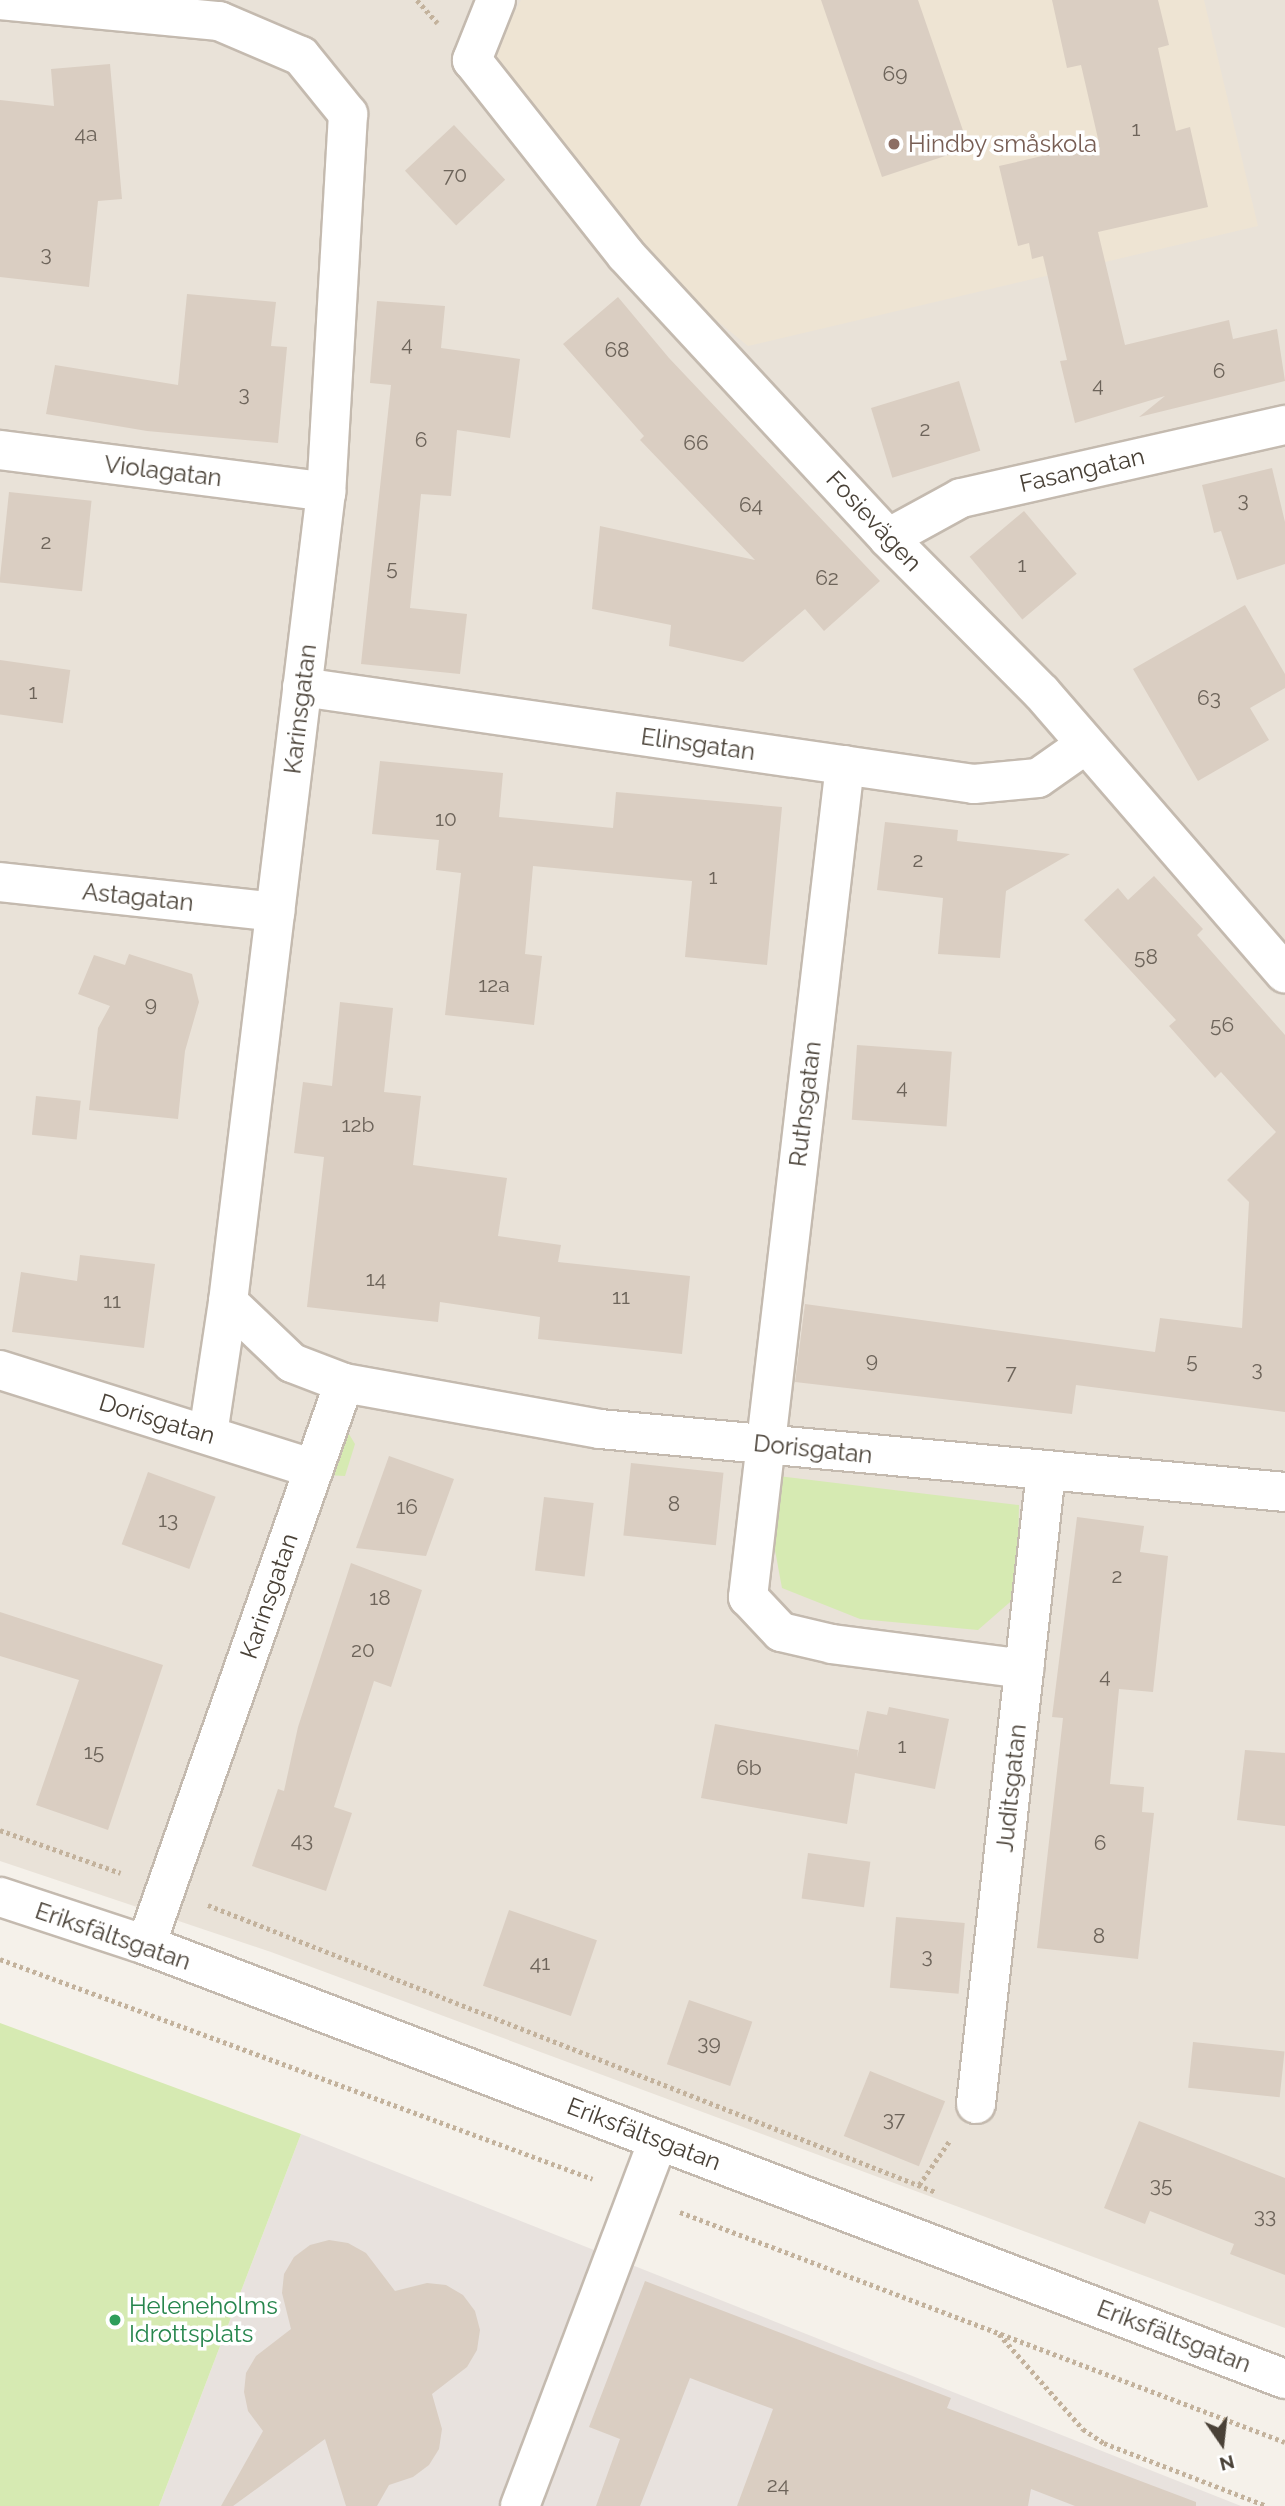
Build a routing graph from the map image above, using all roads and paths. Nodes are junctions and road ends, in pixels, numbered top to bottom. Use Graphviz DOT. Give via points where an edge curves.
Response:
graph roads {
  1 [pos="0,0"];
  2 [pos="496,0"];
  3 [pos="1285,425"];
  4 [pos="0,450"];
  5 [pos="326,492"];
  6 [pos="888,538"];
  7 [pos="302,687"];
  8 [pos="1085,745"];
  9 [pos="845,765"];
  10 [pos="0,882"];
  11 [pos="275,912"];
  12 [pos="1285,974"];
  13 [pos="228,1302"];
  14 [pos="0,1370"];
  15 [pos="344,1383"];
  16 [pos="208,1434"];
  17 [pos="765,1444"];
  18 [pos="314,1469"];
  19 [pos="1046,1472"];
  20 [pos="1285,1492"];
  21 [pos="1024,1669"];
  22 [pos="0,1830"];
  23 [pos="166,1888"];
  24 [pos="0,1897"];
  25 [pos="146,1945"];
  26 [pos="0,1959"];
  27 [pos="976,2104"];
  28 [pos="658,2140"];
  29 [pos="919,2185"];
  30 [pos="635,2195"];
  31 [pos="944,2195"];
  32 [pos="998,2333"];
  33 [pos="1285,2379"];
  34 [pos="1285,2442"];
  35 [pos="520,2506"];
  36 [pos="1267,2506"];
  1 -- 5 [label="street, Karinsgatan" via="219,21 301,56 348,114"];
  2 -- 6 [label="street, Fosievägen" via="472,60 626,254"];
  3 -- 6 [label="street, Fasangatan" via="961,498"];
  4 -- 5 [label="street, Violagatan"];
  5 -- 7 [label="street, Karinsgatan"];
  6 -- 8 [label="street, Fosievägen" via="1042,693"];
  7 -- 9 [label="street, Elinsgatan"];
  7 -- 11 [label="street, Karinsgatan"];
  8 -- 9 [label="street, Elinsgatan" via="1038,778 974,785"];
  8 -- 12 [label="street, Fosievägen"];
  9 -- 17 [label="street, Ruthsgatan"];
  10 -- 11 [label="street, Astagatan"];
  11 -- 13 [label="street, Karinsgatan"];
  13 -- 15 [label="street" via="292,1363"];
  13 -- 16 [label="street, Karinsgatan"];
  14 -- 16 [label="street, Dorisgatan"];
  15 -- 17 [label="street, Dorisgatan" via="600,1429"];
  15 -- 18 [label="street, Karinsgatan"];
  16 -- 18 [label="street, Dorisgatan"];
  17 -- 19 [label="street, Dorisgatan"];
  17 -- 21 [label="street, Ruthsgatan" via="748,1597 781,1632 832,1644"];
  18 -- 23 [label="street, Karinsgatan"];
  19 -- 20 [label="street, Dorisgatan"];
  19 -- 21 [label="street, Juditsgatan"];
  21 -- 27 [label="street, Juditsgatan"];
  22 -- 23 [label="path"];
  23 -- 25 [label="street, Karinsgatan"];
  23 -- 29 [label="path"];
  24 -- 25 [label="street, Eriksfältsgatan"];
  25 -- 28 [label="street, Eriksfältsgatan"];
  26 -- 30 [label="path"];
  27 -- 29 [label="path"];
  28 -- 30 [label="street"];
  28 -- 33 [label="street, Eriksfältsgatan"];
  29 -- 31 [label="path"];
  30 -- 32 [label="path"];
  30 -- 35 [label="street"];
  32 -- 34 [label="path"];
  32 -- 36 [label="path" via="1083,2429 1104,2443"];
}
